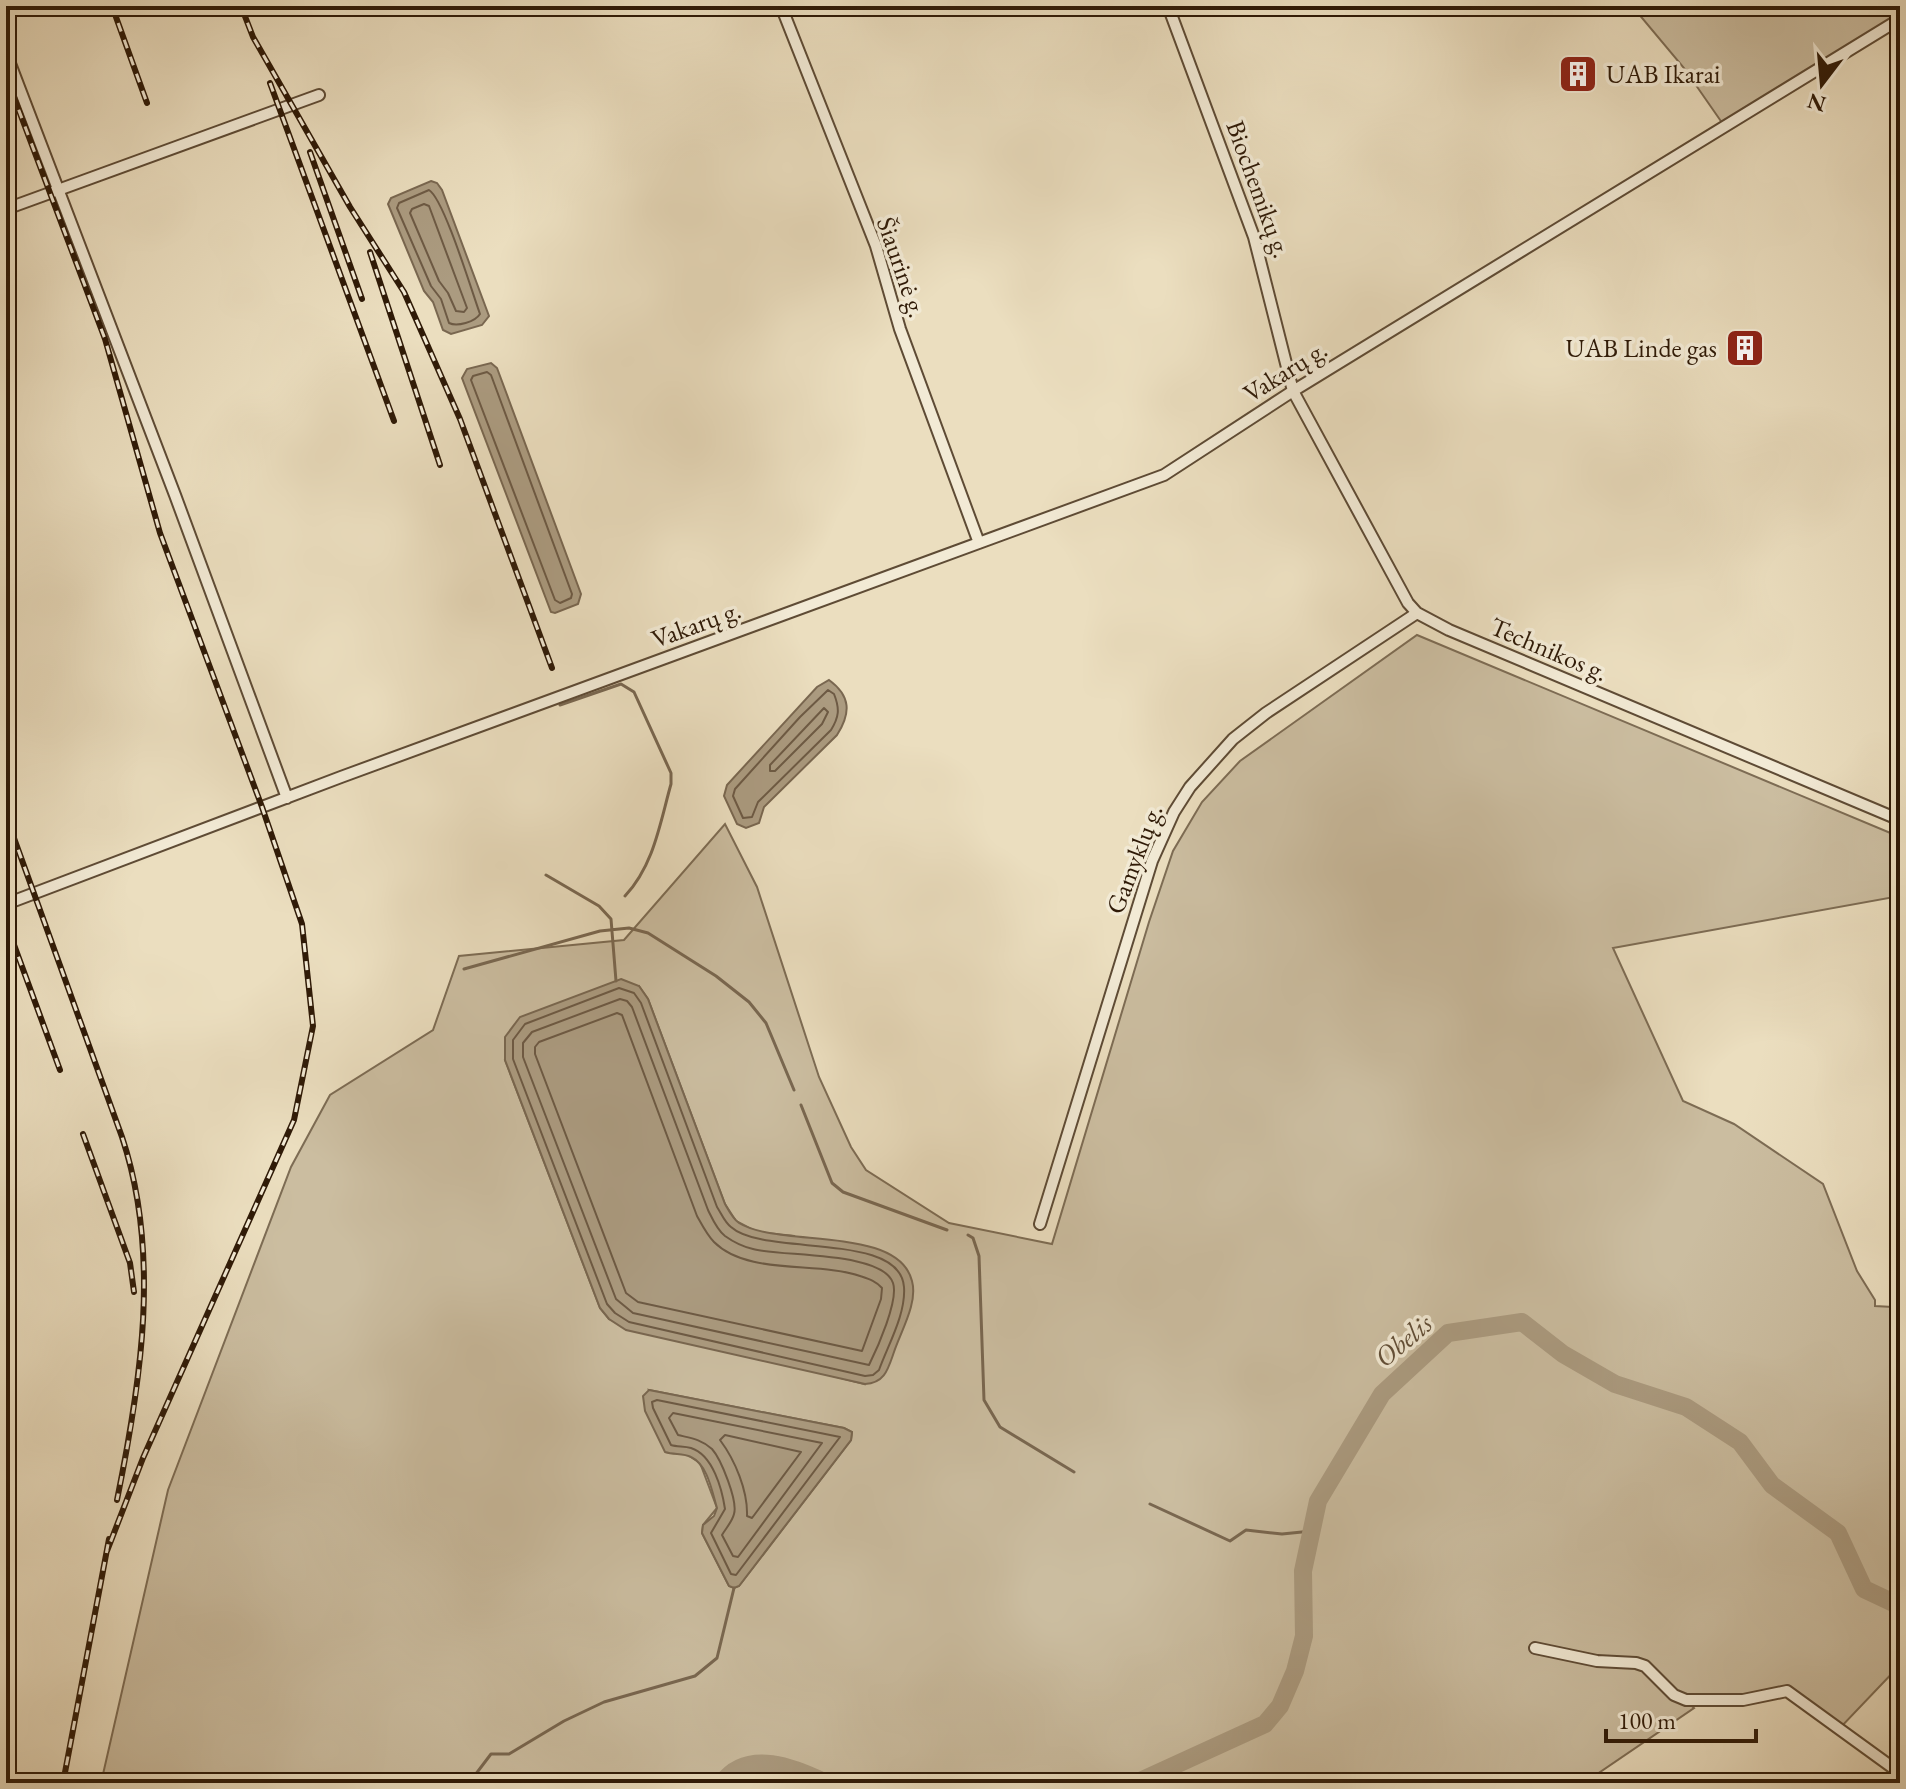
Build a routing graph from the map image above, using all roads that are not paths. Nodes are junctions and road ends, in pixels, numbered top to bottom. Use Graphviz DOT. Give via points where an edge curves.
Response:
graph roads {
  1 [pos="781,6"];
  2 [pos="1168,6"];
  3 [pos="1900,19"];
  4 [pos="6,53"];
  5 [pos="319,95"];
  6 [pos="59,190"];
  7 [pos="6,209"];
  8 [pos="1293,391"];
  9 [pos="979,543"];
  10 [pos="1417,613"];
  11 [pos="287,798"];
  12 [pos="1900,820"];
  13 [pos="6,904"];
  14 [pos="1040,1224"];
  15 [pos="1535,1648"];
  16 [pos="1900,1773"];
  1 -- 9 [label="street, Šiaurinė g." via="876,246 900,329"];
  2 -- 8 [label="street, Biochemikų g." via="1254,237"];
  3 -- 8 [label="street, Vakarų g."];
  4 -- 6 [label="street"];
  5 -- 6 [label="street"];
  6 -- 7 [label="street"];
  6 -- 11 [label="street"];
  8 -- 9 [label="street, Vakarų g." via="1164,475"];
  8 -- 10 [label="street, Technikos g."];
  9 -- 11 [label="street, Vakarų g."];
  10 -- 12 [label="street, Technikos g."];
  10 -- 14 [label="street, Gamyklų g." via="1247,726 1204,768 1174,812 1144,885"];
  11 -- 13 [label="street, Vakarų g."];
  15 -- 16 [label="street" via="1645,1666 1686,1700 1743,1700 1787,1691"];
}
